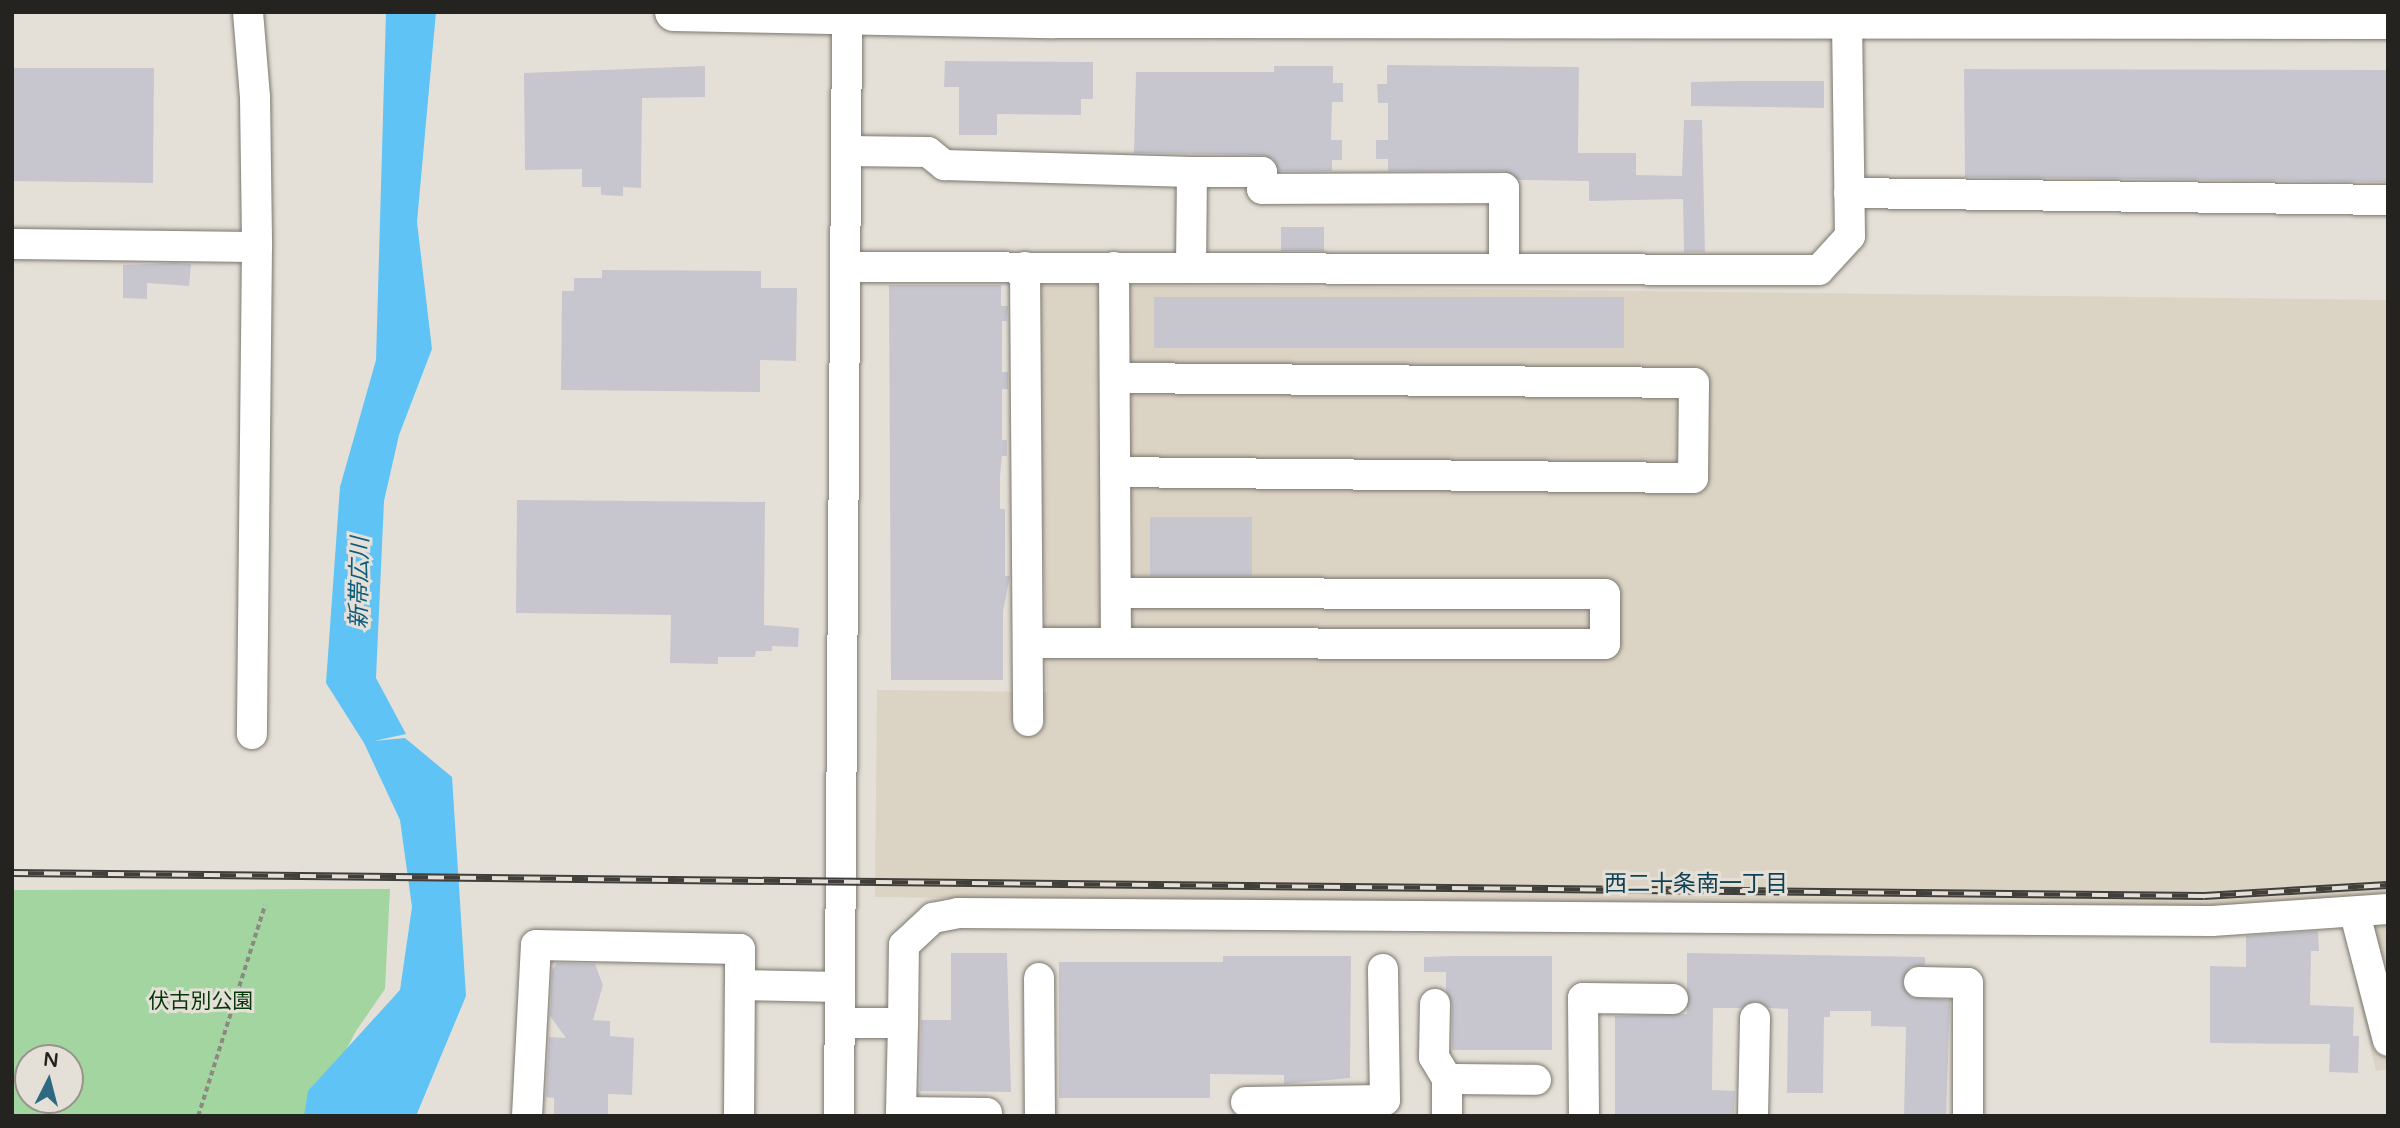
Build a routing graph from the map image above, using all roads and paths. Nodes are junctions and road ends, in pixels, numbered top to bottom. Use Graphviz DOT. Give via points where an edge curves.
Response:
graph roads {
  1 [pos="248,12"];
  2 [pos="674,12"];
  3 [pos="847,13"];
  4 [pos="1847,15"];
  5 [pos="2388,20"];
  6 [pos="846,151"];
  7 [pos="1192,172"];
  8 [pos="1849,193"];
  9 [pos="2388,200"];
  10 [pos="12,244"];
  11 [pos="257,247"];
  12 [pos="845,267"];
  13 [pos="1025,267"];
  14 [pos="1114,267"];
  15 [pos="1192,268"];
  16 [pos="1504,269"];
  17 [pos="1115,378"];
  18 [pos="1115,472"];
  19 [pos="1116,593"];
  20 [pos="1028,643"];
  21 [pos="1116,643"];
  22 [pos="1028,721"];
  23 [pos="252,734"];
  24 [pos="265,905"];
  25 [pos="2388,909"];
  26 [pos="2355,914"];
  27 [pos="1383,969"];
  28 [pos="1039,978"];
  29 [pos="1919,982"];
  30 [pos="740,985"];
  31 [pos="840,987"];
  32 [pos="1672,999"];
  33 [pos="1435,1004"];
  34 [pos="1755,1018"];
  35 [pos="839,1023"];
  36 [pos="902,1023"];
  37 [pos="2388,1041"];
  38 [pos="1447,1079"];
  39 [pos="1536,1080"];
  40 [pos="1246,1102"];
  41 [pos="1295,1109"];
  42 [pos="987,1113"];
  43 [pos="198,1116"];
  44 [pos="527,1116"];
  45 [pos="739,1116"];
  46 [pos="839,1116"];
  47 [pos="1040,1116"];
  48 [pos="1447,1116"];
  49 [pos="1584,1116"];
  50 [pos="1754,1116"];
  51 [pos="1968,1116"];
  1 -- 11 [label="street" via="255,97"];
  2 -- 3 [label="highway"];
  3 -- 4 [label="highway" via="1053,19"];
  3 -- 6 [label="street"];
  4 -- 5 [label="highway"];
  4 -- 8 [label="street"];
  6 -- 7 [label="street" via="928,152 944,165"];
  6 -- 12 [label="street"];
  7 -- 15 [label="street"];
  7 -- 16 [label="street" via="1262,172 1262,189 1504,188"];
  8 -- 9 [label="street"];
  8 -- 16 [label="street" via="1850,236 1819,270"];
  10 -- 11 [label="street"];
  11 -- 23 [label="street"];
  12 -- 13 [label="street"];
  12 -- 31 [label="street"];
  13 -- 14 [label="street"];
  13 -- 20 [label="street"];
  14 -- 15 [label="street"];
  14 -- 17 [label="street"];
  15 -- 16 [label="street"];
  17 -- 18 [label="street"];
  17 -- 18 [label="street" via="1694,383 1693,478"];
  18 -- 19 [label="street"];
  19 -- 21 [label="street"];
  19 -- 21 [label="street" via="1605,594 1605,644"];
  20 -- 21 [label="street"];
  20 -- 22 [label="street"];
  24 -- 43 [label="path"];
  25 -- 26 [label="street"];
  26 -- 36 [label="street" via="2212,921 958,913 933,918 904,945"];
  26 -- 37 [label="street"];
  27 -- 41 [label="street" via="1385,1100"];
  28 -- 47 [label="street"];
  29 -- 51 [label="street" via="1968,983"];
  30 -- 31 [label="street"];
  30 -- 44 [label="street" via="740,949 536,945"];
  30 -- 45 [label="street"];
  31 -- 35 [label="street"];
  32 -- 49 [label="street" via="1583,998"];
  33 -- 38 [label="street" via="1434,1057"];
  34 -- 50 [label="street"];
  35 -- 36 [label="street"];
  35 -- 46 [label="street"];
  36 -- 42 [label="street" via="901,1112"];
  38 -- 39 [label="street"];
  38 -- 48 [label="street"];
  40 -- 41 [label="street"];
}
